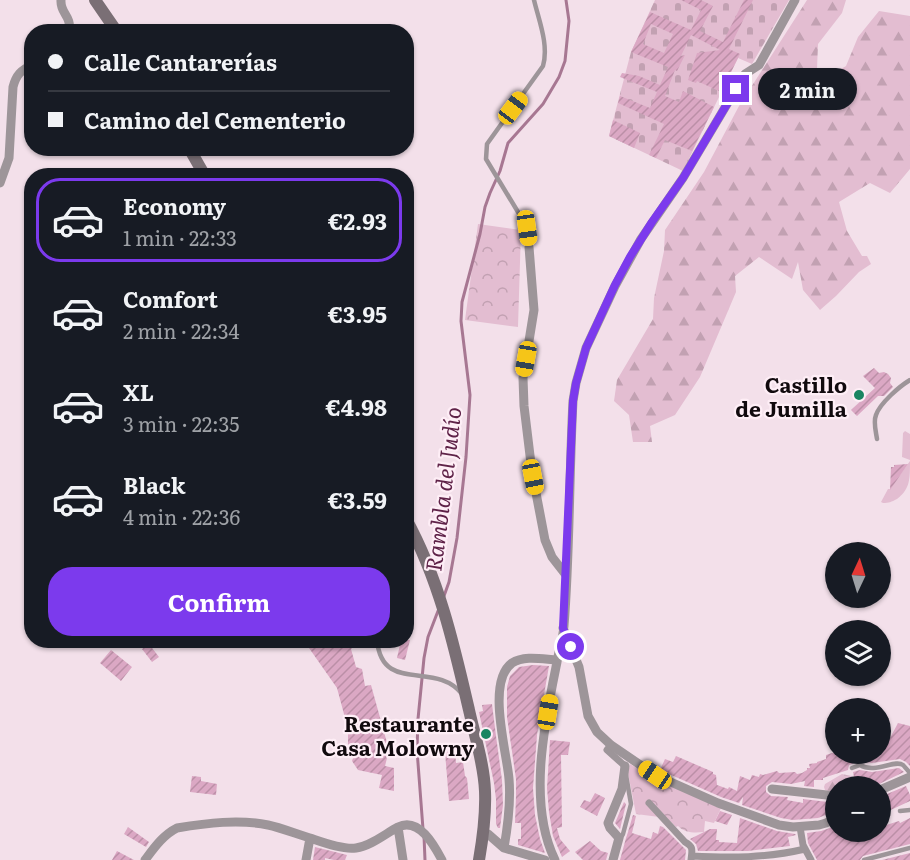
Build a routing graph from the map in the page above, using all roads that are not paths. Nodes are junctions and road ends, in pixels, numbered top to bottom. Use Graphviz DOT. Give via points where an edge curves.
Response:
graph roads {
  1 [pos="61,0"];
  2 [pos="95,0"];
  3 [pos="102,0"];
  4 [pos="534,0"];
  5 [pos="795,0"];
  6 [pos="69,24"];
  7 [pos="112,24"];
  8 [pos="114,24"];
  9 [pos="24,69"];
  10 [pos="0,183"];
  11 [pos="529,247"];
  12 [pos="910,380"];
  13 [pos="877,439"];
  14 [pos="414,536"];
  15 [pos="566,575"];
  16 [pos="563,628"];
  17 [pos="379,648"];
  18 [pos="557,660"];
  19 [pos="468,704"];
  20 [pos="611,745"];
  21 [pos="625,766"];
  22 [pos="852,768"];
  23 [pos="910,775"];
  24 [pos="891,784"];
  25 [pos="772,789"];
  26 [pos="825,795"];
  27 [pos="649,802"];
  28 [pos="910,810"];
  29 [pos="900,811"];
  30 [pos="825,823"];
  31 [pos="398,826"];
  32 [pos="800,827"];
  33 [pos="484,832"];
  34 [pos="310,838"];
  35 [pos="618,841"];
  36 [pos="504,848"];
  37 [pos="910,848"];
  38 [pos="805,849"];
  39 [pos="691,858"];
  40 [pos="145,860"];
  41 [pos="306,860"];
  42 [pos="403,860"];
  43 [pos="442,860"];
  44 [pos="479,860"];
  45 [pos="545,860"];
  46 [pos="555,860"];
  47 [pos="613,860"];
  48 [pos="810,860"];
  49 [pos="864,860"];
  1 -- 6 [label="street"];
  2 -- 7 [label="main road"];
  3 -- 8 [label="main road"];
  4 -- 11 [label="lane" via="545,47 543,66 487,144 486,159 527,228"];
  5 -- 15 [label="street" via="759,64 746,74 683,178 646,230 586,348 575,391"];
  9 -- 10 [label="street" via="13,87 9,158"];
  11 -- 15 [label="street" via="534,310 523,378 524,406 545,540"];
  12 -- 13 [label="lane" via="879,408 875,422"];
  14 -- 19 [label="main road" via="447,622"];
  15 -- 16 [label="street"];
  16 -- 18 [label="street"];
  16 -- 20 [label="street" via="579,667 588,716"];
  17 -- 19 [label="lane" via="387,667 447,683"];
  18 -- 36 [label="street" via="521,659 502,674 500,718 510,790"];
  18 -- 46 [label="street" via="540,780 544,829"];
  19 -- 33 [label="main road" via="484,783"];
  20 -- 21 [label="street" via="607,750"];
  20 -- 32 [label="street" via="655,775 711,800 779,825"];
  21 -- 35 [label="lane" via="632,804"];
  21 -- 35 [label="street" via="622,789 608,823"];
  22 -- 23 [label="lane" via="899,763"];
  23 -- 24 [label="street"];
  25 -- 26 [label="street"];
  27 -- 39 [label="street" via="691,845"];
  28 -- 29 [label="lane"];
  30 -- 32 [label="street"];
  31 -- 34 [label="street" via="357,849"];
  31 -- 42 [label="street"];
  31 -- 43 [label="street" via="411,824 425,834"];
  32 -- 38 [label="street"];
  33 -- 36 [label="street"];
  33 -- 44 [label="main road"];
  34 -- 40 [label="street" via="244,822 186,826 167,834"];
  34 -- 41 [label="street"];
  35 -- 47 [label="street"];
  36 -- 45 [label="street"];
  37 -- 49 [label="lane"];
  38 -- 39 [label="street" via="748,858"];
  38 -- 48 [label="street"];
}
